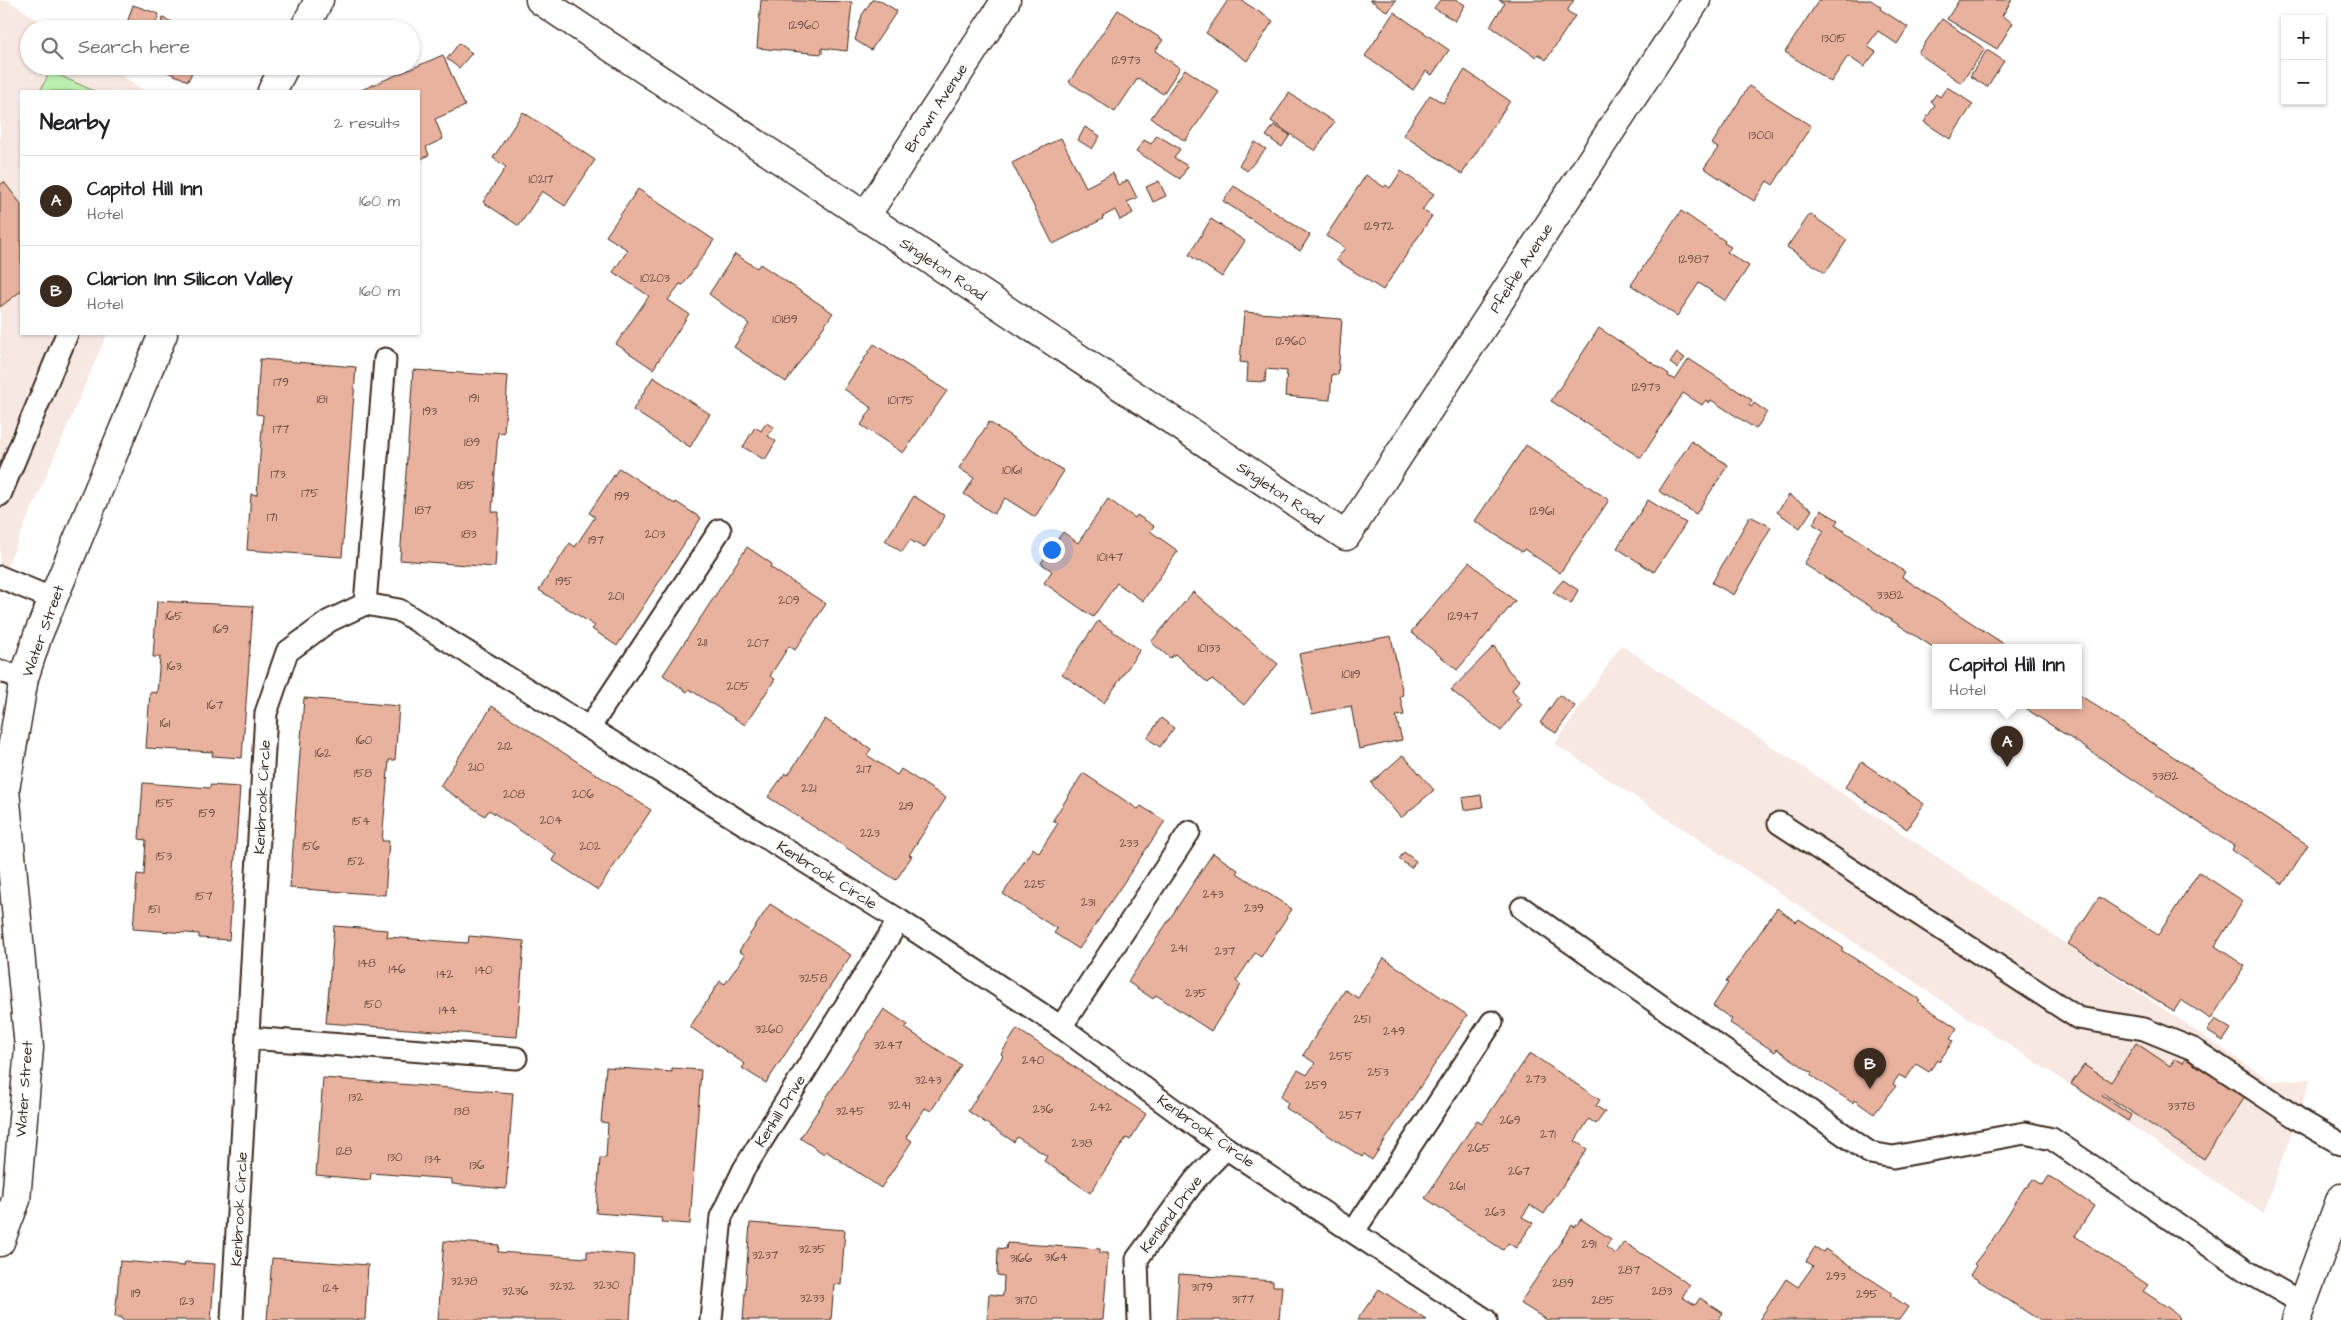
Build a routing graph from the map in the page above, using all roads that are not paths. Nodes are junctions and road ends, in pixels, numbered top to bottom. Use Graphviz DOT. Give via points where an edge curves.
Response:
graph roads {
  1 [pos="319,0"];
  2 [pos="540,0"];
  3 [pos="1006,0"];
  4 [pos="1696,0"];
  5 [pos="309,20"];
  6 [pos="280,75"];
  7 [pos="273,90"];
  8 [pos="865,217"];
  9 [pos="67,335"];
  10 [pos="163,335"];
  11 [pos="385,359"];
  12 [pos="0,495"];
  13 [pos="720,530"];
  14 [pos="1346,536"];
  15 [pos="0,577"];
  16 [pos="53,599"];
  17 [pos="365,604"];
  18 [pos="12,675"];
  19 [pos="589,728"];
  20 [pos="1779,823"];
  21 [pos="1189,832"];
  22 [pos="1522,908"];
  23 [pos="899,920"];
  24 [pos="1492,1022"];
  25 [pos="1061,1027"];
  26 [pos="250,1038"];
  27 [pos="516,1058"];
  28 [pos="2341,1144"];
  29 [pos="1226,1148"];
  30 [pos="2341,1198"];
  31 [pos="1354,1231"];
  32 [pos="2,1232"];
  33 [pos="2299,1312"];
  34 [pos="232,1320"];
  35 [pos="711,1320"];
  36 [pos="1139,1320"];
  37 [pos="1486,1320"];
  1 -- 5 [label="street"];
  2 -- 8 [label="street, Singleton Road"];
  3 -- 8 [label="street, Brown Avenue"];
  4 -- 14 [label="street, Pfeifle Avenue"];
  6 -- 7 [label="street"];
  8 -- 14 [label="street, Singleton Road"];
  9 -- 12 [label="lane"];
  10 -- 16 [label="street, Water Street"];
  11 -- 17 [label="lane"];
  13 -- 19 [label="lane"];
  15 -- 16 [label="lane"];
  16 -- 18 [label="street, Water Street" via="38,635"];
  17 -- 19 [label="lane, Kenbrook Circle" via="399,610"];
  17 -- 26 [label="lane, Kenbrook Circle" via="329,621 287,652 266,713"];
  18 -- 32 [label="street, Water Street" via="5,790 29,1048 16,1200"];
  19 -- 23 [label="lane, Kenbrook Circle"];
  20 -- 28 [label="lane" via="2078,1018 2144,1029 2193,1049"];
  21 -- 25 [label="lane"];
  22 -- 33 [label="lane" via="1870,1153 1892,1156 2025,1133 2052,1139 2248,1272"];
  23 -- 25 [label="lane, Kenbrook Circle"];
  23 -- 35 [label="lane, Kenhill Drive" via="744,1169 721,1217"];
  24 -- 31 [label="lane"];
  25 -- 29 [label="lane, Kenbrook Circle"];
  26 -- 27 [label="lane"];
  26 -- 34 [label="lane, Kenbrook Circle"];
  29 -- 31 [label="lane, Kenbrook Circle"];
  29 -- 36 [label="lane, Kenland Drive" via="1195,1180 1137,1258"];
  30 -- 33 [label="street"];
  31 -- 37 [label="lane, Kenbrook Circle"];
}
